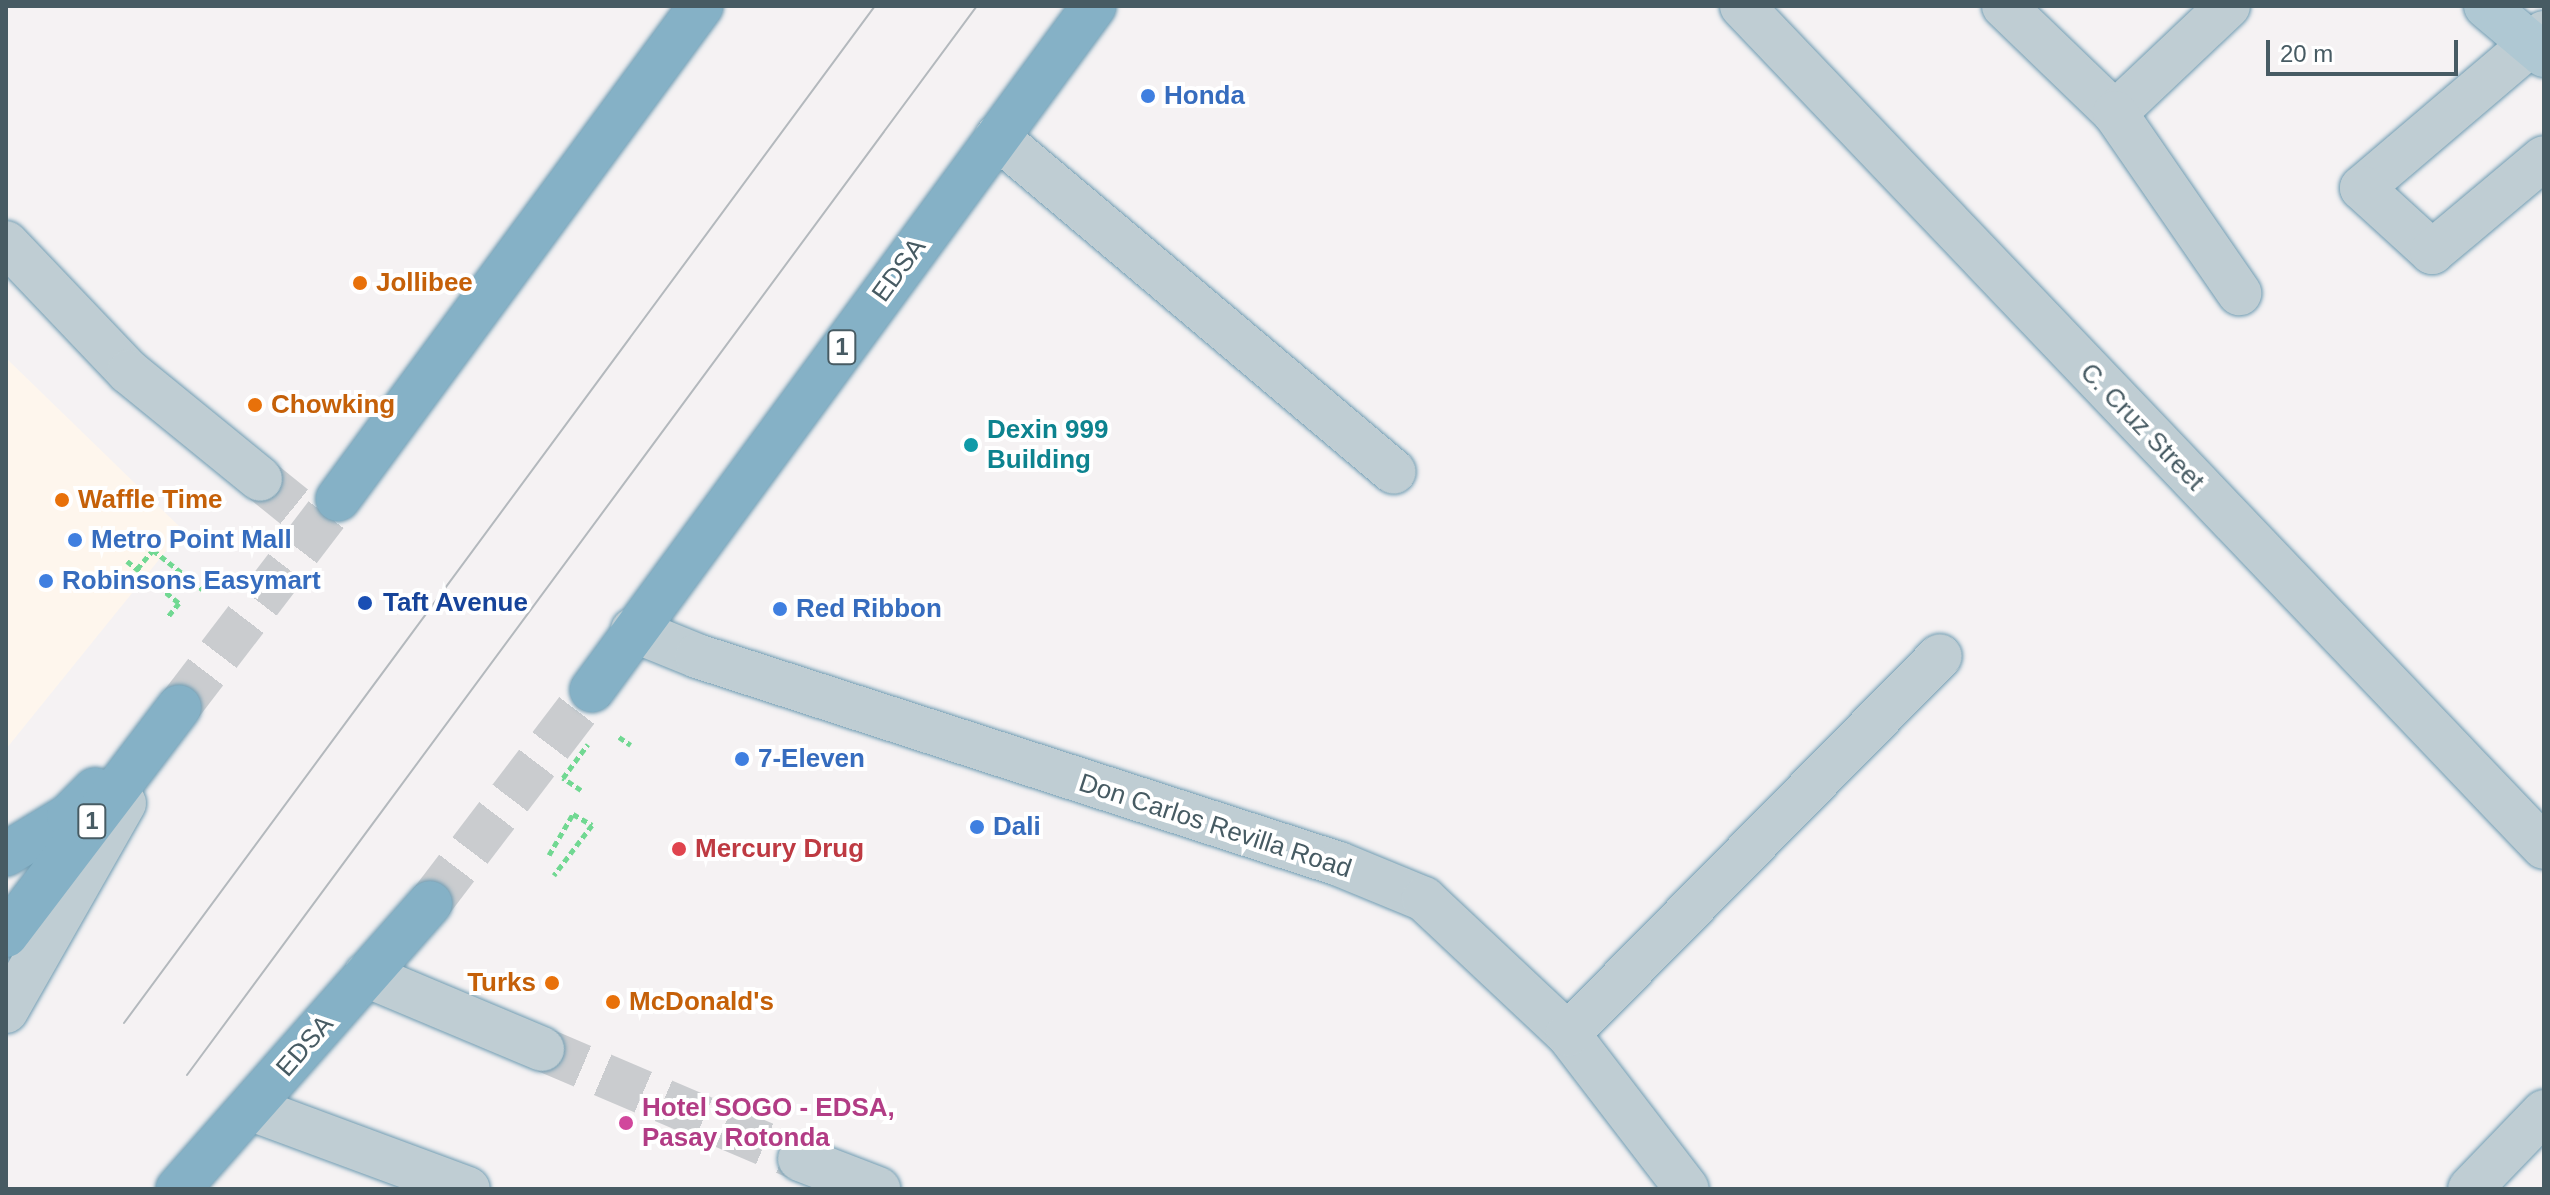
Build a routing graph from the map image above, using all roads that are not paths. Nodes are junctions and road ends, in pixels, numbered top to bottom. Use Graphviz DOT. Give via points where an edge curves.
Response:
graph roads {
  1 [pos="701,6"];
  2 [pos="1094,6"];
  3 [pos="1742,6"];
  4 [pos="2004,6"];
  5 [pos="2228,6"];
  6 [pos="2486,6"];
  7 [pos="2540,44"];
  8 [pos="2115,113"];
  9 [pos="997,137"];
  10 [pos="2544,158"];
  11 [pos="6,243"];
  12 [pos="2239,293"];
  13 [pos="1394,472"];
  14 [pos="260,479"];
  15 [pos="338,499"];
  16 [pos="633,630"];
  17 [pos="1940,656"];
  18 [pos="592,690"];
  19 [pos="179,707"];
  20 [pos="2537,827"];
  21 [pos="6,854"];
  22 [pos="430,903"];
  23 [pos="6,935"];
  24 [pos="366,975"];
  25 [pos="6,1011"];
  26 [pos="1568,1034"];
  27 [pos="542,1049"];
  28 [pos="252,1109"];
  29 [pos="2544,1112"];
  30 [pos="800,1159"];
  31 [pos="178,1189"];
  32 [pos="468,1189"];
  33 [pos="878,1189"];
  34 [pos="1687,1189"];
  35 [pos="2470,1189"];
  1 -- 15 [label="highway"];
  2 -- 9 [label="highway, EDSA / 1"];
  3 -- 20 [label="street, C. Cruz Street"];
  4 -- 8 [label="street"];
  5 -- 8 [label="street"];
  6 -- 7 [label="main road"];
  7 -- 10 [label="street" via="2362,188 2432,252"];
  8 -- 12 [label="street"];
  9 -- 13 [label="street"];
  9 -- 16 [label="highway, EDSA / 1"];
  11 -- 14 [label="street" via="129,372"];
  16 -- 18 [label="highway, EDSA / 1"];
  16 -- 26 [label="street, Don Carlos Revilla Road" via="697,656 1339,864 1424,899"];
  17 -- 26 [label="street"];
  19 -- 21 [label="highway" via="69,816"];
  19 -- 23 [label="highway, 1"];
  19 -- 25 [label="street"];
  22 -- 24 [label="highway, EDSA"];
  24 -- 27 [label="street"];
  24 -- 28 [label="highway, EDSA"];
  26 -- 34 [label="street, Don Carlos Revilla Road"];
  28 -- 31 [label="highway, EDSA"];
  28 -- 32 [label="street"];
  29 -- 35 [label="street"];
  30 -- 33 [label="street"];
}
